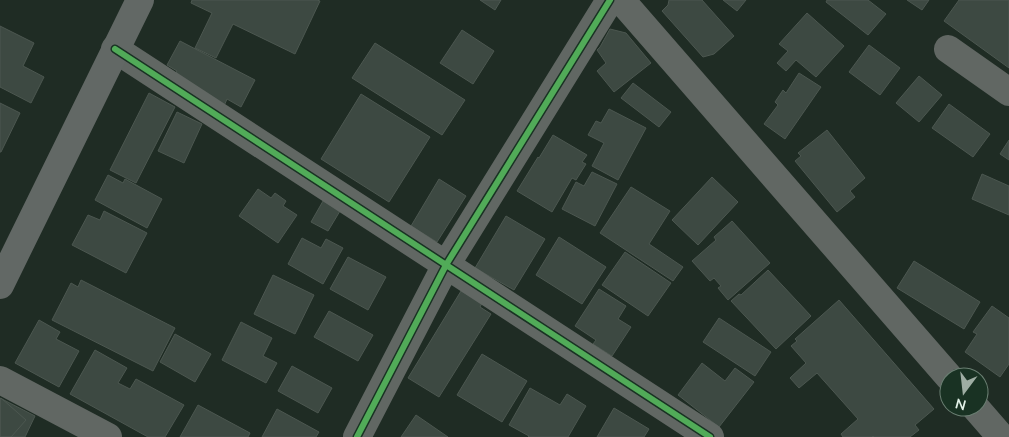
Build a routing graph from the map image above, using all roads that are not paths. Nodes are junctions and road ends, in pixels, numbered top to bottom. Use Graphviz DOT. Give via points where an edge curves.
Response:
graph roads {
  1 [pos="140,0"];
  2 [pos="610,0"];
  3 [pos="621,0"];
  4 [pos="948,49"];
  5 [pos="116,50"];
  6 [pos="1009,92"];
  7 [pos="446,265"];
  8 [pos="0,285"];
  9 [pos="940,367"];
  10 [pos="0,380"];
  11 [pos="984,417"];
  12 [pos="108,437"];
  13 [pos="357,437"];
  14 [pos="710,437"];
  15 [pos="1002,437"];
  1 -- 5 [label="street"];
  2 -- 7 [label="street"];
  3 -- 9 [label="street"];
  4 -- 6 [label="street"];
  5 -- 7 [label="street"];
  5 -- 8 [label="street"];
  7 -- 13 [label="street"];
  7 -- 14 [label="street"];
  10 -- 12 [label="street"];
  11 -- 15 [label="street"];
}
